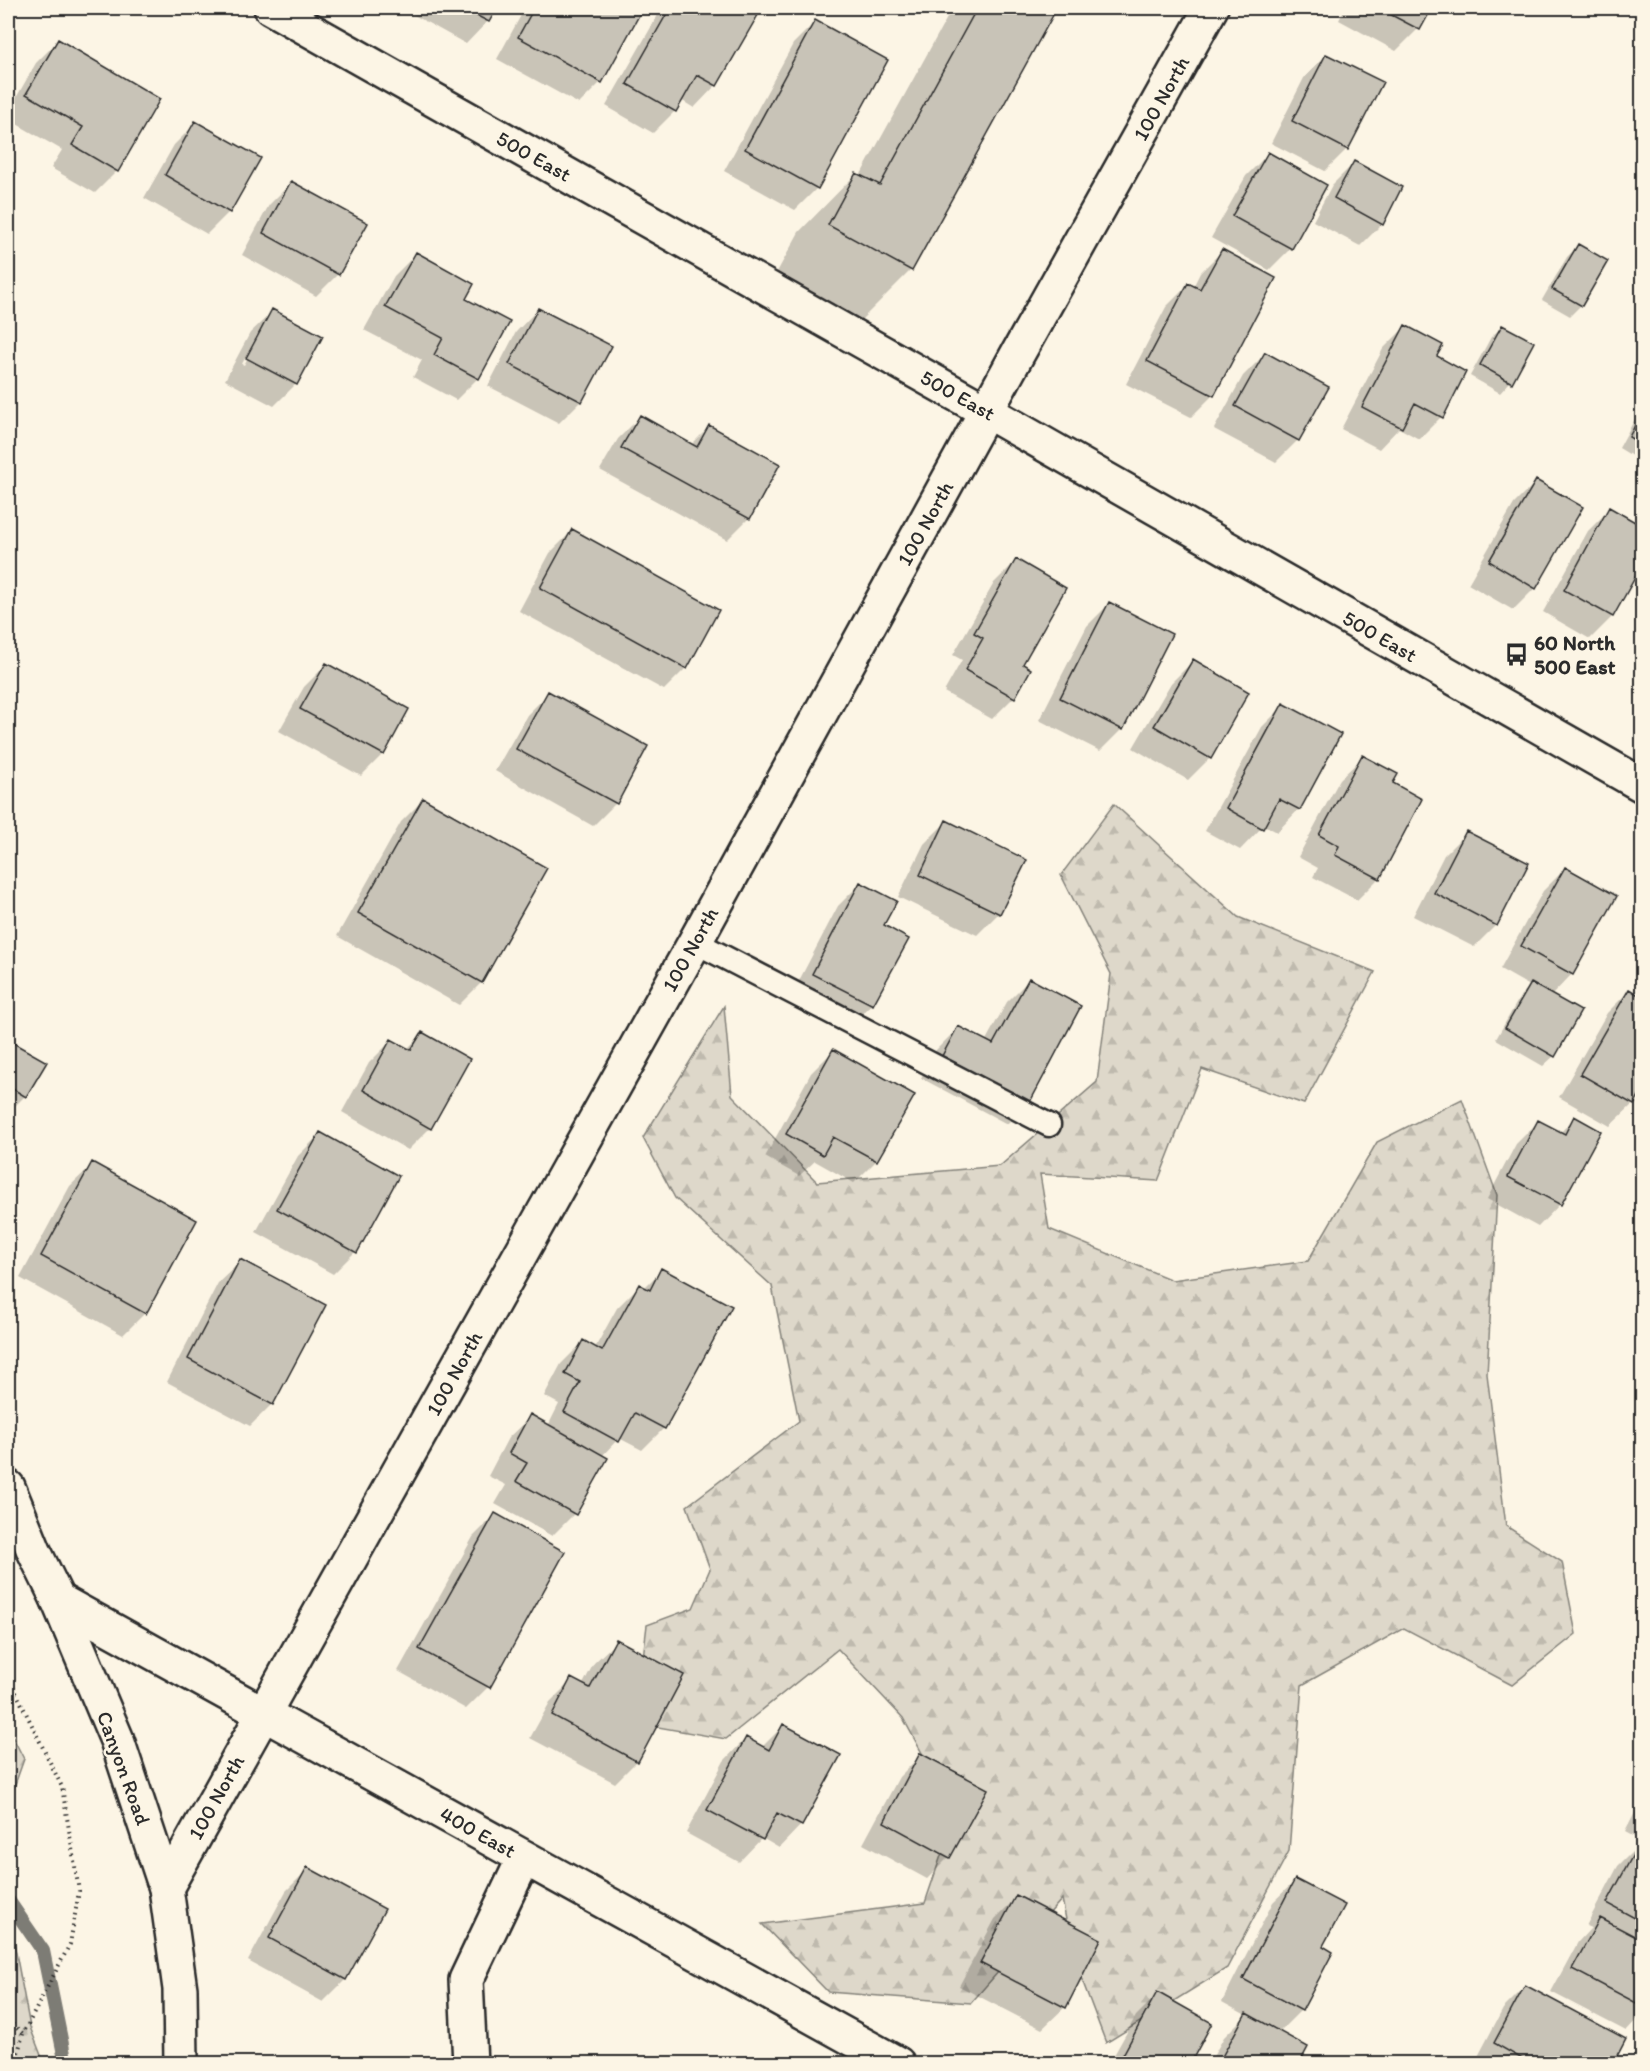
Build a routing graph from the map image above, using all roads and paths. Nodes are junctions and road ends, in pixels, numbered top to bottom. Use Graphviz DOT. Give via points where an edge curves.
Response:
graph roads {
  1 [pos="271,8"];
  2 [pos="1211,8"];
  3 [pos="986,411"];
  4 [pos="1642,785"];
  5 [pos="695,942"];
  6 [pos="1049,1125"];
  7 [pos="8,1487"];
  8 [pos="58,1600"];
  9 [pos="8,1676"];
  10 [pos="263,1713"];
  11 [pos="524,1858"];
  12 [pos="166,1888"];
  13 [pos="8,2020"];
  14 [pos="23,2034"];
  15 [pos="894,2062"];
  16 [pos="15,2064"];
  17 [pos="181,2064"];
  18 [pos="470,2064"];
  1 -- 3 [label="street, 500 East"];
  2 -- 3 [label="street, 100 North"];
  3 -- 4 [label="street, 500 East"];
  3 -- 5 [label="street, 100 North"];
  5 -- 6 [label="lane"];
  5 -- 10 [label="street, 100 North"];
  7 -- 8 [label="street, Canyon Road"];
  8 -- 10 [label="street, 400 East"];
  8 -- 12 [label="street, Canyon Road" via="117,1740"];
  9 -- 14 [label="path" via="62,1786 80,1891 70,1944"];
  10 -- 11 [label="street, 400 East"];
  10 -- 12 [label="street, 100 North"];
  11 -- 15 [label="street, 400 East"];
  11 -- 18 [label="street" via="466,1980"];
  12 -- 17 [label="street, Canyon Road" via="180,1989"];
  13 -- 14 [label="path"];
  14 -- 16 [label="path"];
}
